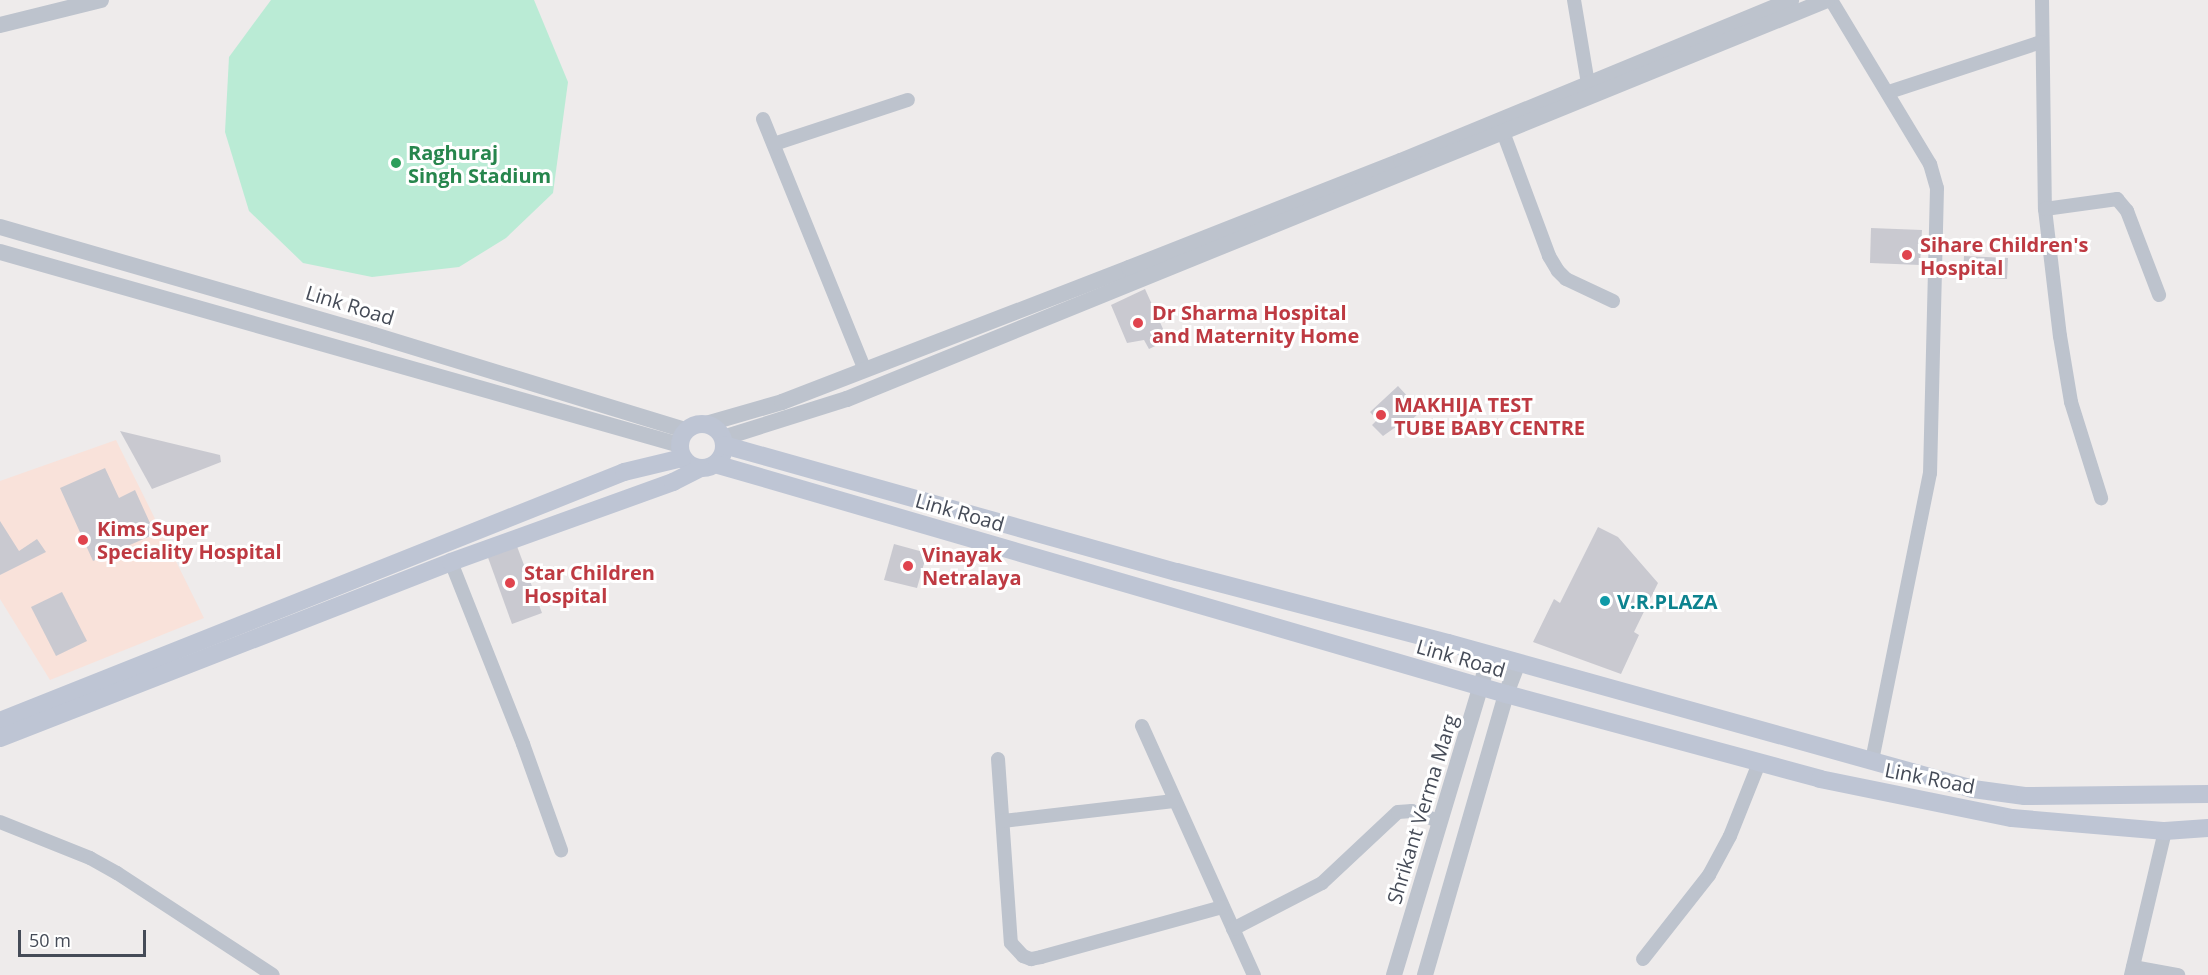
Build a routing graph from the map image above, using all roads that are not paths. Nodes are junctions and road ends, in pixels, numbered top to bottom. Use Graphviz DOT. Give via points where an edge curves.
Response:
graph roads {
  1 [pos="101,0"];
  2 [pos="1574,0"];
  3 [pos="1791,0"];
  4 [pos="1829,0"];
  5 [pos="2042,0"];
  6 [pos="0,25"];
  7 [pos="2041,42"];
  8 [pos="1588,84"];
  9 [pos="1889,92"];
  10 [pos="908,100"];
  11 [pos="764,119"];
  12 [pos="1503,132"];
  13 [pos="774,144"];
  14 [pos="2045,209"];
  15 [pos="0,227"];
  16 [pos="0,252"];
  17 [pos="2159,295"];
  18 [pos="1613,301"];
  19 [pos="865,370"];
  20 [pos="706,424"];
  21 [pos="724,441"];
  22 [pos="683,444"];
  23 [pos="708,466"];
  24 [pos="2101,498"];
  25 [pos="451,562"];
  26 [pos="1490,655"];
  27 [pos="1518,663"];
  28 [pos="1481,687"];
  29 [pos="1506,694"];
  30 [pos="0,721"];
  31 [pos="1142,726"];
  32 [pos="0,738"];
  33 [pos="998,759"];
  34 [pos="1872,761"];
  35 [pos="1759,763"];
  36 [pos="2208,794"];
  37 [pos="1174,801"];
  38 [pos="1002,821"];
  39 [pos="0,822"];
  40 [pos="1440,822"];
  41 [pos="2208,828"];
  42 [pos="2165,831"];
  43 [pos="561,850"];
  44 [pos="1222,907"];
  45 [pos="1233,929"];
  46 [pos="1644,959"];
  47 [pos="2132,971"];
  48 [pos="273,975"];
  49 [pos="1254,975"];
  50 [pos="1394,975"];
  51 [pos="1425,975"];
  52 [pos="2178,975"];
  1 -- 6 [label="street"];
  2 -- 8 [label="street"];
  3 -- 8 [label="street"];
  4 -- 9 [label="street"];
  4 -- 12 [label="street"];
  5 -- 7 [label="street"];
  7 -- 9 [label="street"];
  7 -- 14 [label="street"];
  8 -- 19 [label="street"];
  9 -- 34 [label="street" via="1930,164 1937,189 1930,474"];
  10 -- 13 [label="street"];
  11 -- 13 [label="street"];
  12 -- 18 [label="street" via="1553,264 1566,279"];
  12 -- 21 [label="street" via="847,399"];
  13 -- 19 [label="street"];
  14 -- 17 [label="street" via="2117,199 2127,211"];
  14 -- 24 [label="street" via="2071,402"];
  15 -- 22 [label="street, Link Road" via="363,332"];
  16 -- 22 [label="street"];
  19 -- 20 [label="street" via="782,402"];
  20 -- 21 [label="main road" via="713,426"];
  20 -- 22 [label="main road" via="692,426"];
  21 -- 23 [label="main road" via="723,452"];
  21 -- 26 [label="main road, Link Road" via="1177,572"];
  22 -- 23 [label="main road" via="694,467"];
  22 -- 30 [label="main road" via="624,472"];
  23 -- 25 [label="main road"];
  23 -- 28 [label="main road, Link Road"];
  25 -- 32 [label="main road"];
  25 -- 43 [label="street"];
  26 -- 27 [label="main road, Link Road"];
  26 -- 28 [label="street, Shrikant Verma Marg"];
  27 -- 29 [label="street"];
  27 -- 34 [label="main road, Link Road"];
  28 -- 29 [label="main road, Link Road"];
  28 -- 40 [label="street, Shrikant Verma Marg"];
  29 -- 35 [label="main road, Link Road"];
  29 -- 51 [label="street"];
  31 -- 37 [label="street"];
  33 -- 38 [label="street"];
  34 -- 36 [label="main road, Link Road" via="1973,789 2025,796"];
  35 -- 42 [label="main road, Link Road" via="2012,818"];
  35 -- 46 [label="street" via="1730,836 1708,875"];
  37 -- 38 [label="street"];
  37 -- 44 [label="street"];
  38 -- 44 [label="street" via="1011,943 1023,956 1041,957"];
  39 -- 48 [label="street" via="117,873"];
  40 -- 45 [label="street" via="1412,811 1398,812 1322,883"];
  40 -- 50 [label="street, Shrikant Verma Marg"];
  41 -- 42 [label="main road, Link Road"];
  42 -- 47 [label="street"];
  44 -- 45 [label="street"];
  45 -- 49 [label="street"];
  47 -- 52 [label="street"];
}
